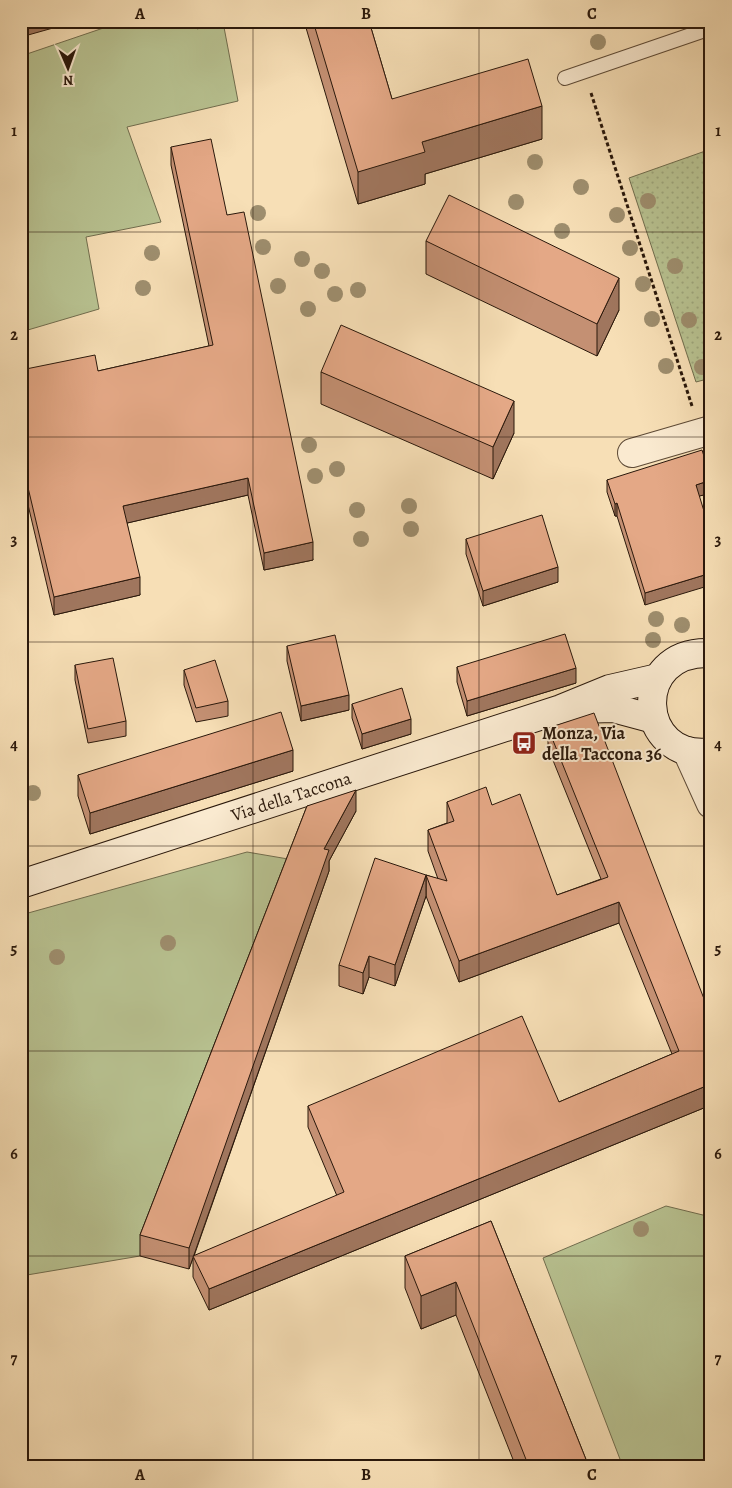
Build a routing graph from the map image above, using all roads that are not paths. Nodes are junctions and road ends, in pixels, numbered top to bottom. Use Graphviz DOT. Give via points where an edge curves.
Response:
graph roads {
  1 [pos="711,28"];
  2 [pos="565,78"];
  3 [pos="706,432"];
  4 [pos="632,453"];
  5 [pos="711,654"];
  6 [pos="658,678"];
  7 [pos="561,709"];
  8 [pos="654,719"];
  9 [pos="699,752"];
  10 [pos="711,804"];
  11 [pos="21,884"];
  1 -- 2 [label="lane"];
  3 -- 4 [label="main road"];
  5 -- 6 [label="main road" via="681,657 667,666"];
  6 -- 7 [label="main road, Via della Taccona" via="610,689"];
  6 -- 8 [label="main road" via="652,691"];
  7 -- 8 [label="main road, Via della Taccona" via="613,708"];
  7 -- 11 [label="main road, Via della Taccona"];
  8 -- 9 [label="main road" via="672,744"];
  9 -- 10 [label="main road"];
}
